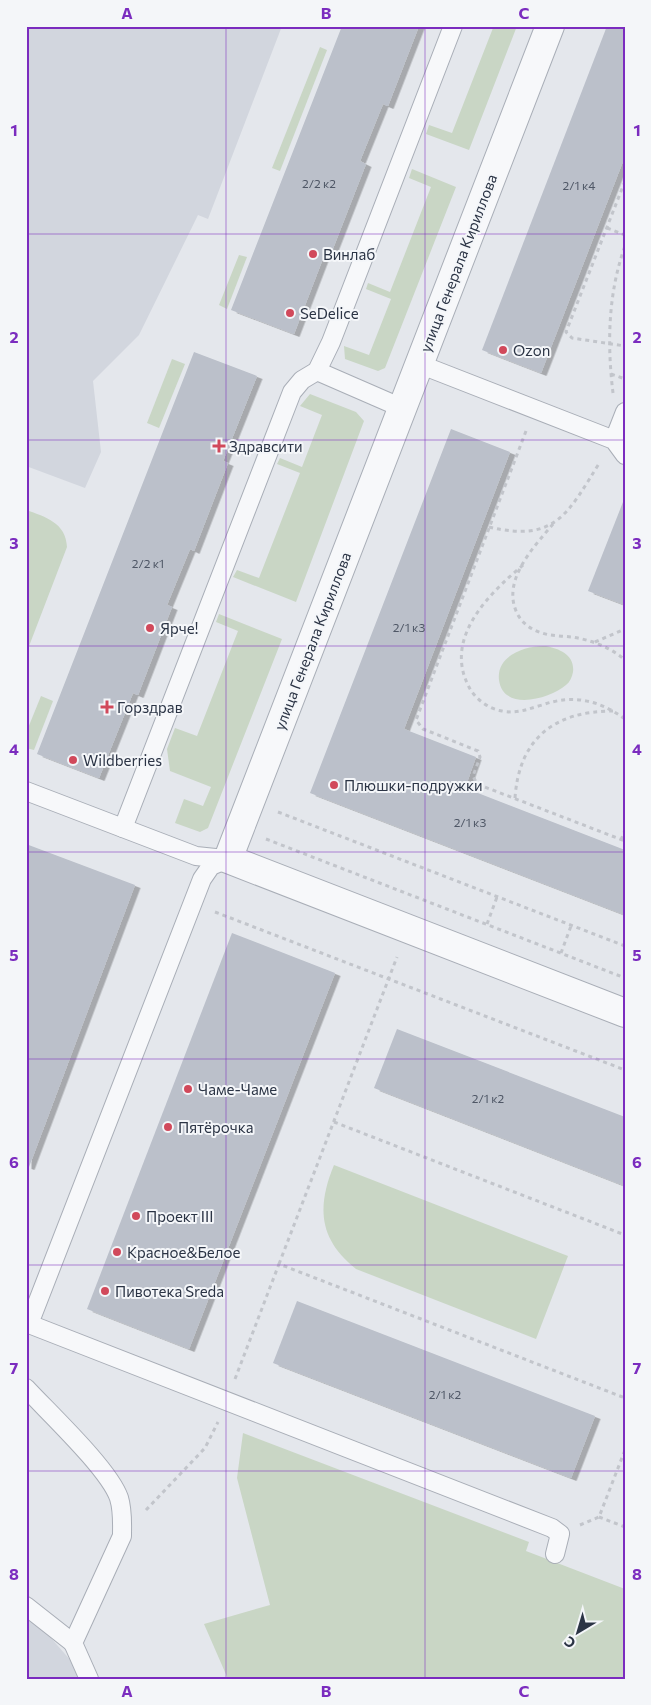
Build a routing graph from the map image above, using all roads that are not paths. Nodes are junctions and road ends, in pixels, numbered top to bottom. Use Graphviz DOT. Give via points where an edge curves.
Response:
graph roads {
  1 [pos="453,26"];
  2 [pos="550,26"];
  3 [pos="419,364"];
  4 [pos="317,371"];
  5 [pos="402,408"];
  6 [pos="625,412"];
  7 [pos="614,440"];
  8 [pos="625,455"];
  9 [pos="26,790"];
  10 [pos="123,828"];
  11 [pos="228,859"];
  12 [pos="625,1013"];
  13 [pos="28,1324"];
  14 [pos="26,1388"];
  15 [pos="555,1554"];
  16 [pos="26,1606"];
  17 [pos="73,1643"];
  18 [pos="90,1679"];
  1 -- 4 [label="lane"];
  2 -- 3 [label="street, улица Генерала Кириллова"];
  3 -- 5 [label="street, улица Генерала Кириллова"];
  3 -- 7 [label="lane"];
  4 -- 5 [label="lane"];
  4 -- 10 [label="lane" via="302,380 292,392"];
  5 -- 11 [label="street, улица Генерала Кириллова"];
  6 -- 7 [label="lane"];
  7 -- 8 [label="lane"];
  9 -- 10 [label="lane"];
  10 -- 11 [label="lane" via="196,856"];
  11 -- 12 [label="street"];
  11 -- 13 [label="lane" via="207,870 192,903"];
  13 -- 15 [label="lane" via="552,1528 560,1534"];
  14 -- 17 [label="lane" via="103,1471 118,1496 123,1518 122,1536"];
  16 -- 17 [label="lane"];
  17 -- 18 [label="lane"];
}
